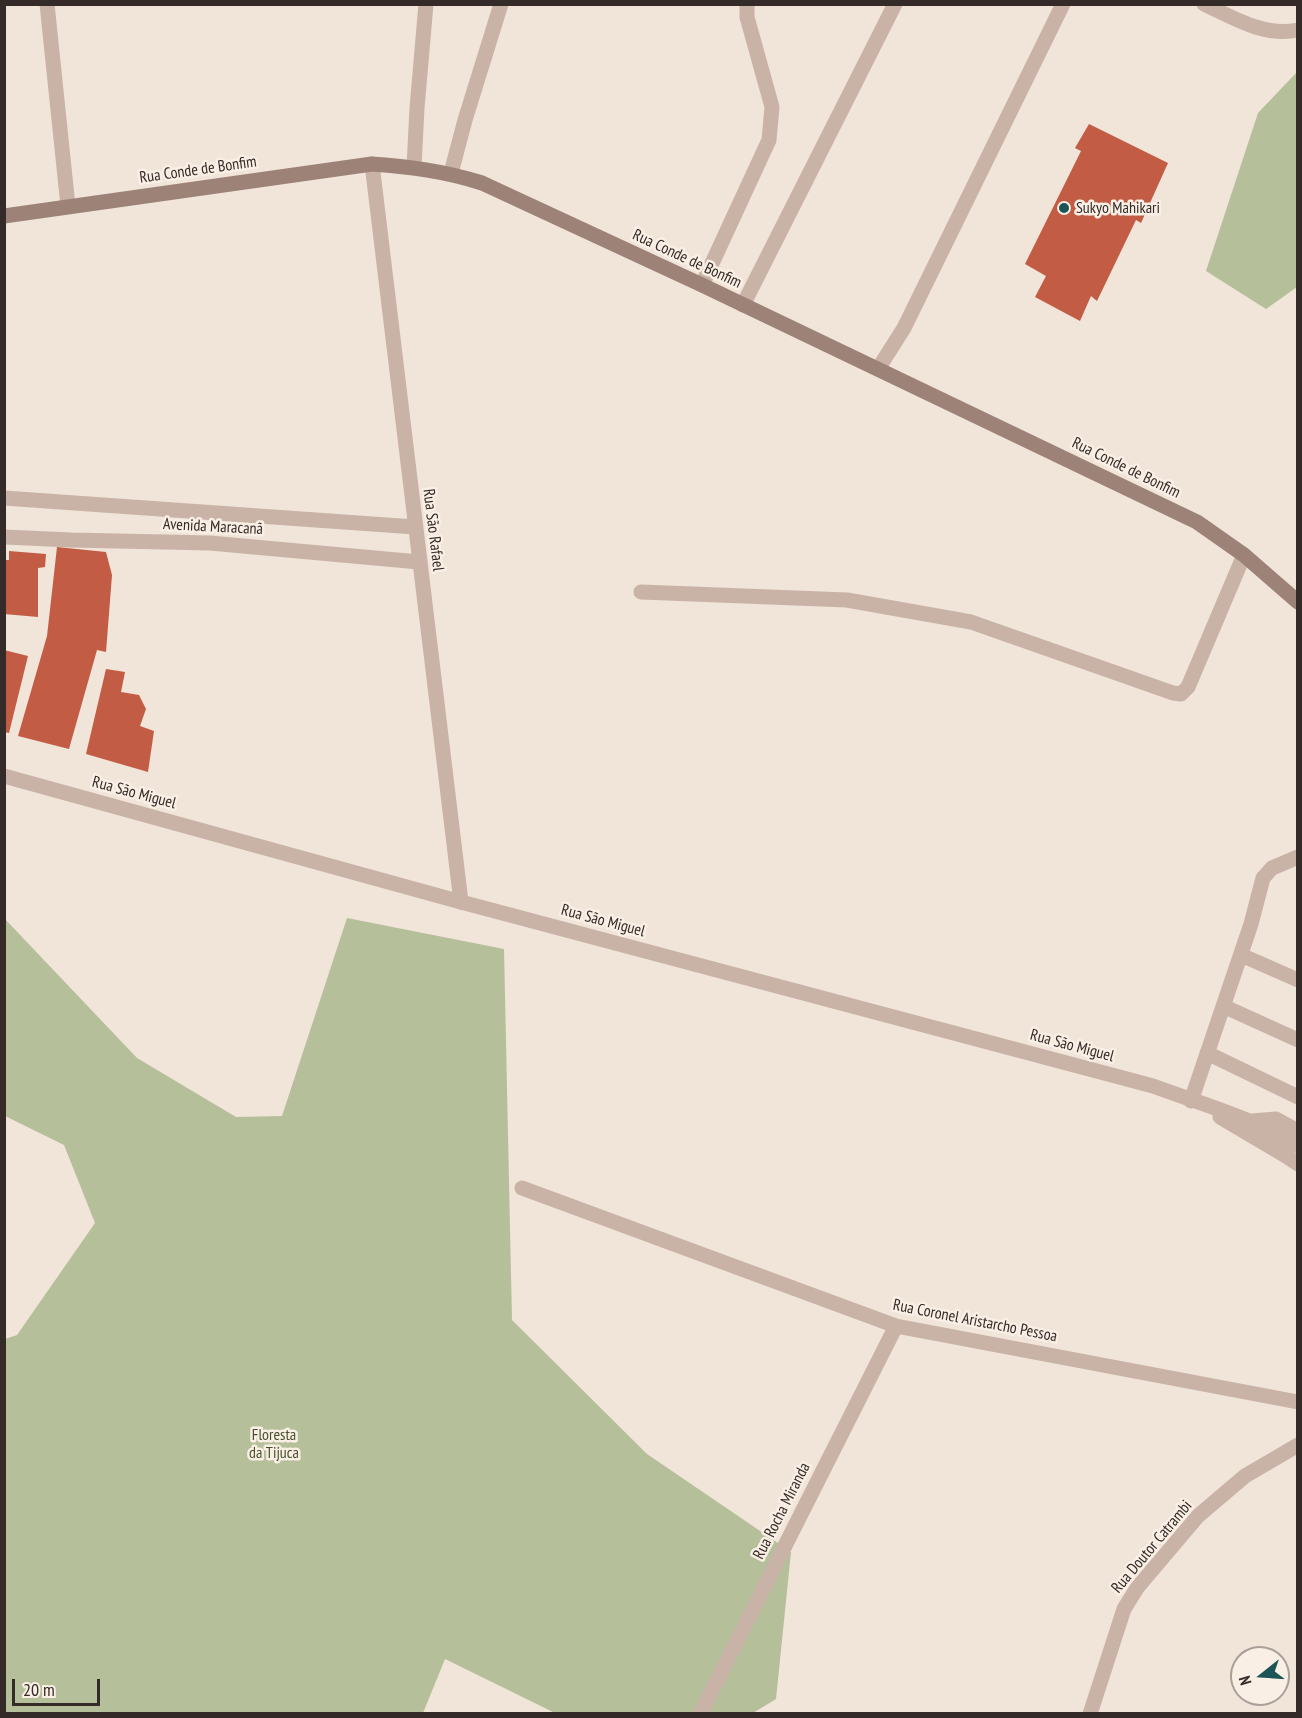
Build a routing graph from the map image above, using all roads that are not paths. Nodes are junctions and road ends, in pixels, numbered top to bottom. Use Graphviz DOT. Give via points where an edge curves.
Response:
graph roads {
  1 [pos="47,4"];
  2 [pos="426,4"];
  3 [pos="501,4"];
  4 [pos="747,4"];
  5 [pos="895,4"];
  6 [pos="1064,4"];
  7 [pos="1204,4"];
  8 [pos="1298,30"];
  9 [pos="372,164"];
  10 [pos="414,167"];
  11 [pos="451,173"];
  12 [pos="68,206"];
  13 [pos="4,216"];
  14 [pos="702,285"];
  15 [pos="743,305"];
  16 [pos="878,369"];
  17 [pos="4,498"];
  18 [pos="415,527"];
  19 [pos="4,537"];
  20 [pos="1244,555"];
  21 [pos="419,562"];
  22 [pos="641,592"];
  23 [pos="1298,602"];
  24 [pos="4,776"];
  25 [pos="1298,857"];
  26 [pos="461,902"];
  27 [pos="1241,955"];
  28 [pos="1298,980"];
  29 [pos="1223,1006"];
  30 [pos="1298,1040"];
  31 [pos="1208,1053"];
  32 [pos="1298,1097"];
  33 [pos="1191,1101"];
  34 [pos="1252,1121"];
  35 [pos="1298,1131"];
  36 [pos="1298,1146"];
  37 [pos="1298,1164"];
  38 [pos="522,1188"];
  39 [pos="896,1326"];
  40 [pos="1298,1402"];
  41 [pos="1298,1446"];
  42 [pos="700,1713"];
  43 [pos="1090,1713"];
  1 -- 12 [label="street"];
  2 -- 10 [label="street"];
  3 -- 11 [label="street"];
  4 -- 14 [label="street" via="747,17 772,107 769,140"];
  5 -- 15 [label="street"];
  6 -- 16 [label="street" via="904,328"];
  7 -- 8 [label="street" via="1258,29"];
  9 -- 10 [label="main road, Rua Conde de Bonfim"];
  9 -- 12 [label="main road, Rua Conde de Bonfim"];
  9 -- 18 [label="street, Rua São Rafael"];
  10 -- 11 [label="main road, Rua Conde de Bonfim"];
  11 -- 14 [label="main road, Rua Conde de Bonfim" via="482,183"];
  12 -- 13 [label="main road, Rua Conde de Bonfim"];
  14 -- 15 [label="main road, Rua Conde de Bonfim"];
  15 -- 16 [label="main road, Rua Conde de Bonfim"];
  16 -- 20 [label="main road, Rua Conde de Bonfim" via="1197,522"];
  17 -- 18 [label="street, Avenida Maracanã"];
  18 -- 21 [label="street, Rua São Rafael"];
  19 -- 21 [label="street, Avenida Maracanã" via="210,543"];
  20 -- 22 [label="street" via="1188,687 1181,694 971,621 847,600"];
  20 -- 23 [label="main road, Rua Conde de Bonfim"];
  21 -- 26 [label="street, Rua São Rafael"];
  24 -- 26 [label="street, Rua São Miguel"];
  25 -- 27 [label="street" via="1272,868 1263,878"];
  26 -- 33 [label="street, Rua São Miguel" via="1153,1086"];
  27 -- 28 [label="street"];
  27 -- 29 [label="street"];
  29 -- 30 [label="street"];
  29 -- 31 [label="street"];
  31 -- 32 [label="street"];
  31 -- 33 [label="street"];
  33 -- 34 [label="street, Rua São Miguel"];
  33 -- 37 [label="street, Rua São Miguel"];
  34 -- 35 [label="street" via="1276,1119"];
  34 -- 36 [label="street, Rua São Miguel"];
  38 -- 39 [label="street, Rua Coronel Aristarcho Pessoa"];
  39 -- 40 [label="street, Rua Coronel Aristarcho Pessoa"];
  39 -- 42 [label="street, Rua Rocha Miranda"];
  41 -- 43 [label="street, Rua Doutor Catrambi" via="1245,1476 1198,1516 1137,1588 1124,1608"];
}
